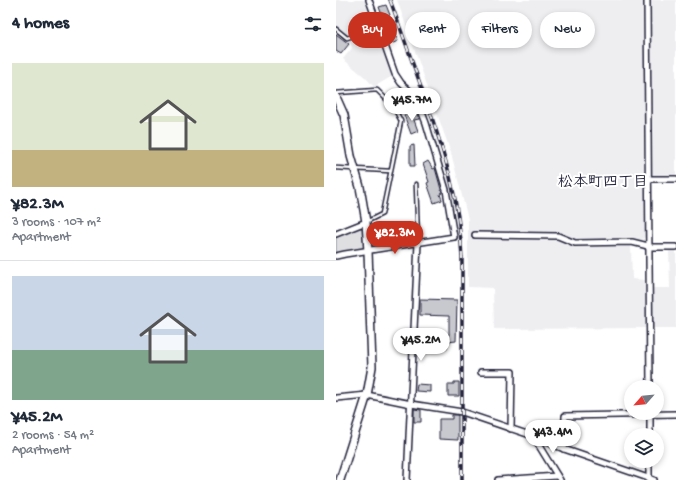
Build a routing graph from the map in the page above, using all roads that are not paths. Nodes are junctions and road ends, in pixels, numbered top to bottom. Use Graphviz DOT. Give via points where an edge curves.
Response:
graph roads {
  1 [pos="369,0"];
  2 [pos="647,0"];
  3 [pos="336,29"];
  4 [pos="348,38"];
  5 [pos="336,93"];
  6 [pos="336,97"];
  7 [pos="336,168"];
  8 [pos="354,170"];
  9 [pos="390,171"];
  10 [pos="647,179"];
  11 [pos="676,179"];
  12 [pos="416,184"];
  13 [pos="366,222"];
  14 [pos="336,234"];
  15 [pos="475,235"];
  16 [pos="418,243"];
  17 [pos="648,246"];
  18 [pos="676,247"];
  19 [pos="368,251"];
  20 [pos="336,256"];
  21 [pos="481,372"];
  22 [pos="650,380"];
  23 [pos="367,395"];
  24 [pos="336,398"];
  25 [pos="411,404"];
  26 [pos="664,414"];
  27 [pos="676,414"];
  28 [pos="624,415"];
  29 [pos="511,429"];
  30 [pos="533,436"];
  31 [pos="564,449"];
  32 [pos="650,468"];
  33 [pos="558,478"];
  34 [pos="651,479"];
  35 [pos="340,480"];
  36 [pos="407,480"];
  37 [pos="498,480"];
  1 -- 16 [label="street" via="396,74 401,83 416,96 446,190 454,237"];
  2 -- 10 [label="street"];
  3 -- 4 [label="lane"];
  5 -- 9 [label="lane" via="377,90 396,111 401,122"];
  6 -- 8 [label="street" via="344,116"];
  7 -- 8 [label="lane"];
  8 -- 9 [label="lane"];
  8 -- 13 [label="street" via="360,187"];
  9 -- 13 [label="lane" via="382,214"];
  10 -- 11 [label="street"];
  10 -- 17 [label="street"];
  12 -- 16 [label="lane"];
  13 -- 14 [label="street"];
  13 -- 19 [label="street"];
  15 -- 17 [label="street" via="558,236 575,243 632,242"];
  16 -- 19 [label="street"];
  16 -- 25 [label="street"];
  17 -- 18 [label="street"];
  17 -- 22 [label="street"];
  19 -- 20 [label="street"];
  19 -- 23 [label="street" via="372,367"];
  21 -- 29 [label="street" via="512,372"];
  23 -- 24 [label="street"];
  23 -- 25 [label="street"];
  23 -- 35 [label="street"];
  25 -- 29 [label="street" via="462,412"];
  25 -- 36 [label="street"];
  26 -- 27 [label="street"];
  28 -- 31 [label="street" via="565,416"];
  29 -- 30 [label="street"];
  30 -- 31 [label="street"];
  30 -- 33 [label="street"];
  31 -- 34 [label="street"];
  32 -- 34 [label="street"];
  33 -- 37 [label="street"];
}
